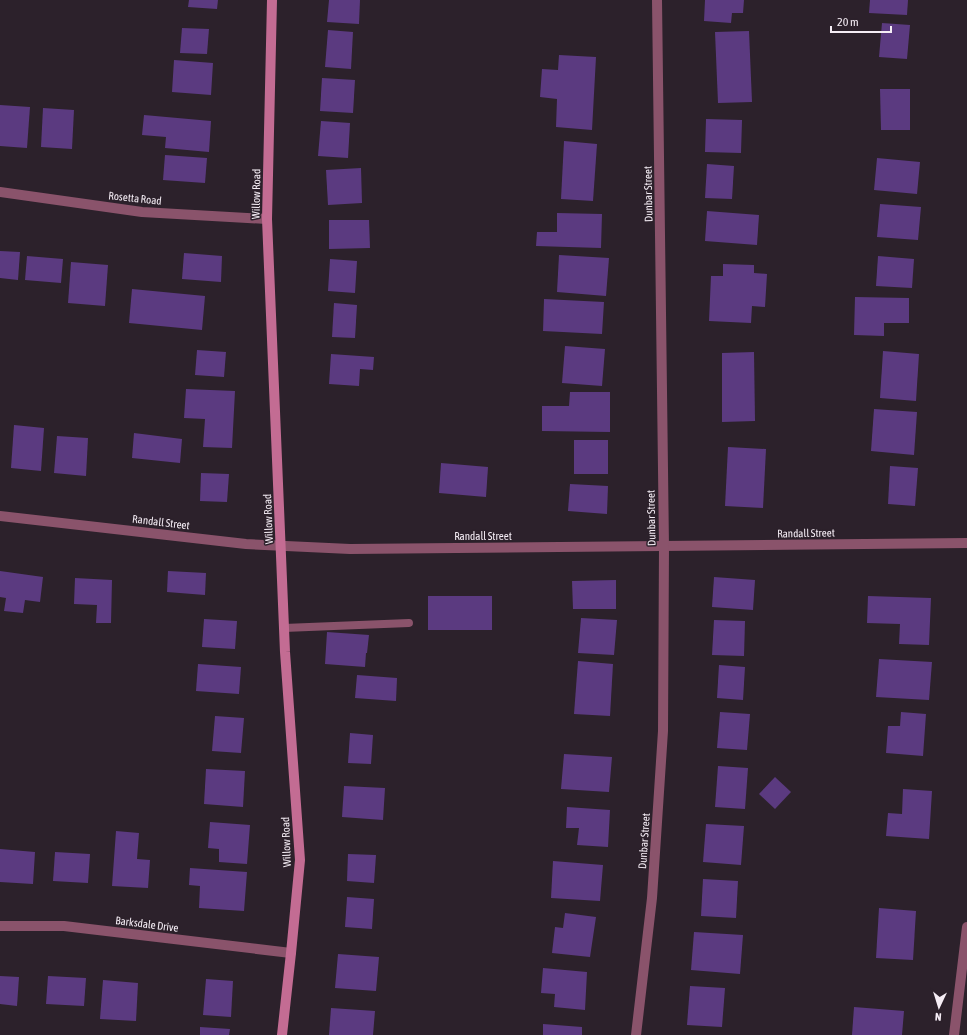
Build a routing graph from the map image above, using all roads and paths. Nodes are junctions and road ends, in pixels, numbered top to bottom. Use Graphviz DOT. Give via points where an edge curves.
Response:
graph roads {
  1 [pos="272,0"];
  2 [pos="657,0"];
  3 [pos="0,192"];
  4 [pos="267,219"];
  5 [pos="0,516"];
  6 [pos="967,543"];
  7 [pos="281,546"];
  8 [pos="664,547"];
  9 [pos="409,623"];
  10 [pos="284,628"];
  11 [pos="0,926"];
  12 [pos="967,927"];
  13 [pos="291,953"];
  14 [pos="282,1035"];
  15 [pos="636,1035"];
  16 [pos="954,1035"];
  1 -- 4 [label="street, Willow Road"];
  2 -- 8 [label="street, Dunbar Street"];
  3 -- 4 [label="street, Rosetta Road" via="142,212"];
  4 -- 7 [label="street, Willow Road"];
  5 -- 7 [label="street, Randall Street"];
  6 -- 8 [label="street, Randall Street"];
  7 -- 8 [label="street, Randall Street" via="350,549"];
  7 -- 10 [label="street, Willow Road"];
  8 -- 15 [label="street, Dunbar Street" via="663,732 652,898"];
  9 -- 10 [label="lane"];
  10 -- 13 [label="street, Willow Road" via="300,860"];
  11 -- 13 [label="street, Barksdale Drive" via="64,926"];
  12 -- 16 [label="street"];
  13 -- 14 [label="street, Willow Road"];
}
